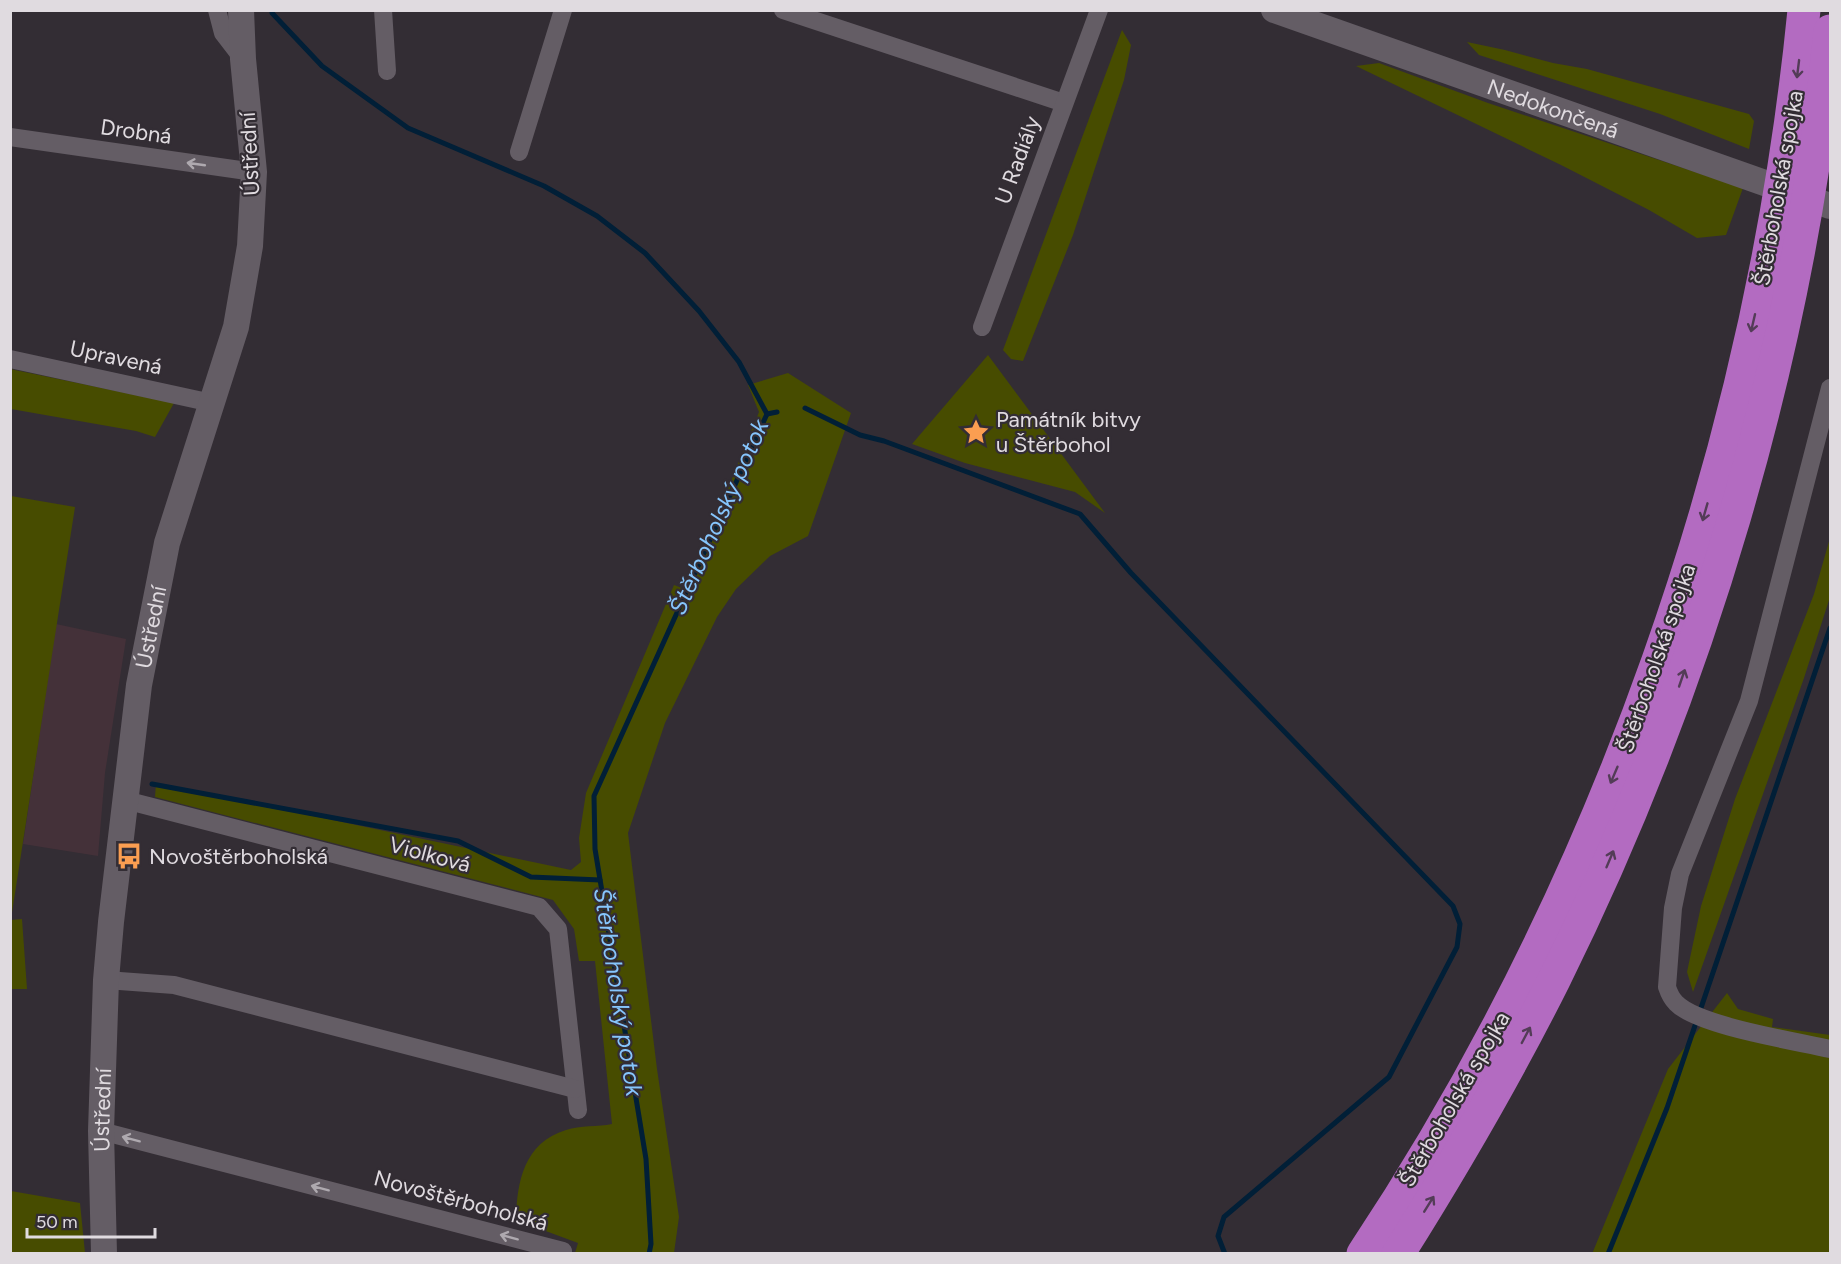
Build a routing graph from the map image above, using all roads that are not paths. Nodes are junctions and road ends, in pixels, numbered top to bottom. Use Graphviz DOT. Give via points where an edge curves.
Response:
graph roads {
  1 [pos="217,10"];
  2 [pos="241,10"];
  3 [pos="383,10"];
  4 [pos="563,10"];
  5 [pos="783,10"];
  6 [pos="1099,10"];
  7 [pos="1274,10"];
  8 [pos="1804,10"];
  9 [pos="1830,31"];
  10 [pos="243,59"];
  11 [pos="387,71"];
  12 [pos="1064,103"];
  13 [pos="10,137"];
  14 [pos="519,152"];
  15 [pos="254,172"];
  16 [pos="1830,206"];
  17 [pos="982,327"];
  18 [pos="10,359"];
  19 [pos="1830,388"];
  20 [pos="212,403"];
  21 [pos="125,800"];
  22 [pos="106,980"];
  23 [pos="1830,1049"];
  24 [pos="575,1089"];
  25 [pos="578,1110"];
  26 [pos="101,1131"];
  27 [pos="104,1254"];
  28 [pos="562,1254"];
  29 [pos="1363,1254"];
  30 [pos="1398,1254"];
  1 -- 10 [label="street" via="224,33"];
  2 -- 10 [label="street, Ústřední"];
  3 -- 11 [label="street"];
  4 -- 14 [label="street"];
  5 -- 12 [label="street"];
  6 -- 12 [label="street, U Radiály"];
  7 -- 16 [label="street, Nedokončená"];
  8 -- 29 [label="highway, Štěrboholská spojka, one-way" via="1784,165 1757,305 1718,468 1652,676 1587,839 1510,1001 1425,1154"];
  30 -- 9 [label="highway, Štěrboholská spojka, one-way" via="1477,1123 1555,978 1603,876 1675,697 1726,546 1765,403 1803,227"];
  10 -- 15 [label="street, Ústřední"];
  12 -- 17 [label="street, U Radiály"];
  15 -- 13 [label="street, Drobná, one-way"];
  15 -- 20 [label="street, Ústřední" via="249,246 236,327"];
  18 -- 20 [label="street, Upravená"];
  19 -- 23 [label="street" via="1749,701 1680,874 1672,908 1667,987 1677,1004 1697,1016"];
  20 -- 21 [label="street, Ústřední" via="167,543 139,685"];
  21 -- 22 [label="street, Ústřední"];
  21 -- 24 [label="street, Violková" via="539,907 558,928"];
  22 -- 24 [label="street" via="174,985"];
  22 -- 26 [label="street, Ústřední"];
  24 -- 25 [label="street, Violková"];
  26 -- 27 [label="street, Ústřední"];
  28 -- 26 [label="street, Novoštěrboholská, one-way" via="563,1251"];
}
